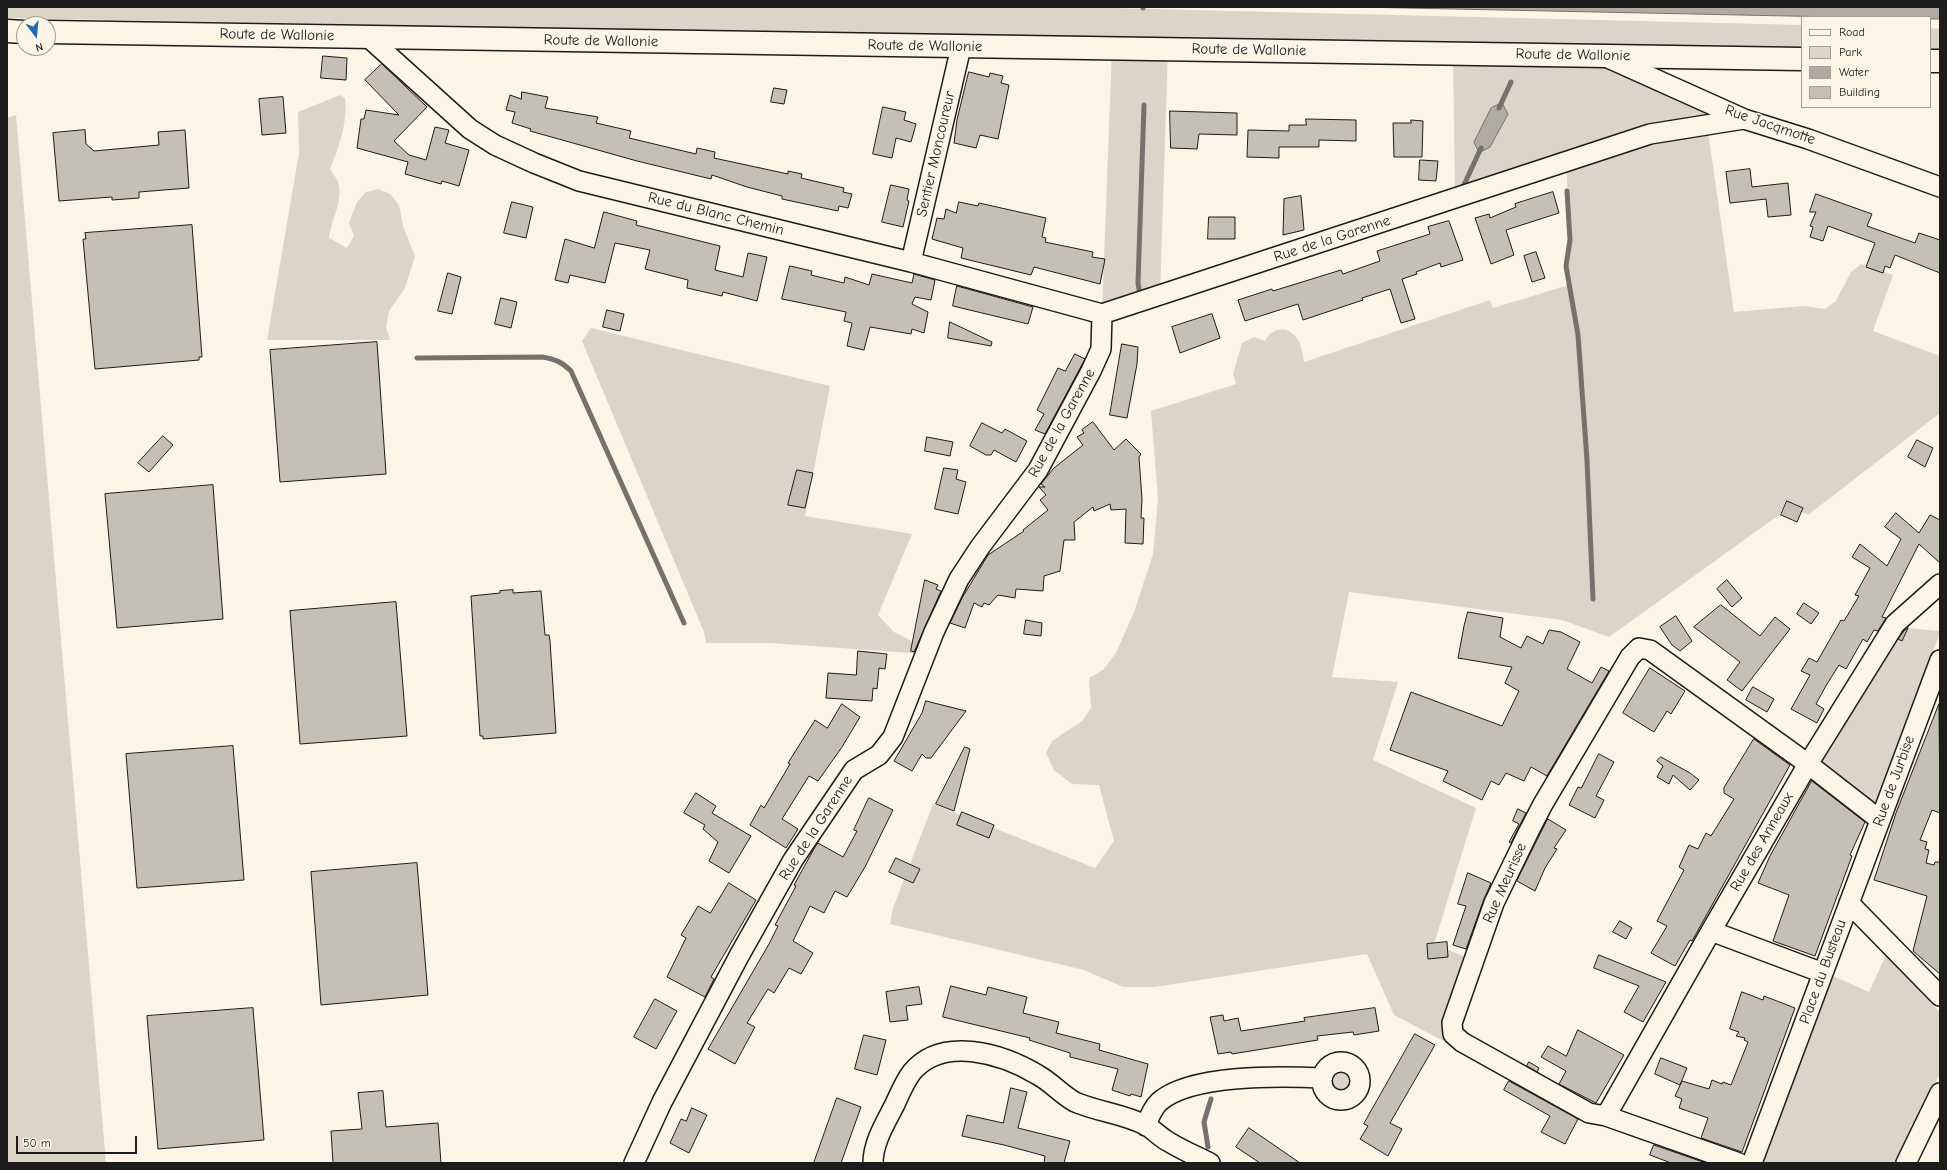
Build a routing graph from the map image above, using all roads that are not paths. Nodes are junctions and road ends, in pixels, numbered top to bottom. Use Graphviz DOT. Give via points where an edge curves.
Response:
graph roads {
  1 [pos="56,32"];
  2 [pos="368,37"];
  3 [pos="961,47"];
  4 [pos="1604,56"];
  5 [pos="1801,59"];
  6 [pos="1744,118"];
  7 [pos="1940,187"];
  8 [pos="911,262"];
  9 [pos="1102,314"];
  10 [pos="1940,584"];
  11 [pos="1940,660"];
  12 [pos="1808,764"];
  13 [pos="1880,820"];
  14 [pos="1849,903"];
  15 [pos="1711,931"];
  16 [pos="1823,973"];
  17 [pos="1940,996"];
  18 [pos="1322,1078"];
  19 [pos="1940,1093"];
  20 [pos="1606,1116"];
  21 [pos="1146,1126"];
  22 [pos="634,1163"];
  23 [pos="873,1163"];
  24 [pos="1210,1163"];
  25 [pos="1738,1163"];
  26 [pos="1752,1163"];
  27 [pos="1906,1163"];
  1 -- 2 [label="main road, Route de Wallonie"];
  2 -- 3 [label="main road, Route de Wallonie"];
  2 -- 8 [label="street, Rue du Blanc Chemin" via="470,129 495,145 534,163 579,181"];
  3 -- 4 [label="main road, Route de Wallonie" via="1119,47"];
  3 -- 8 [label="street, Sentier Moncoureur"];
  4 -- 5 [label="main road, Route de Wallonie"];
  4 -- 6 [label="street, Rue Jacqmotte"];
  6 -- 7 [label="street, Rue Jacqmotte"];
  6 -- 9 [label="street, Rue de la Garenne" via="1650,134"];
  8 -- 9 [label="street, Rue du Blanc Chemin"];
  9 -- 22 [label="street, Rue de la Garenne" via="1101,350 1091,371 1038,470 959,579 934,632 893,737 879,755 854,770 793,860 738,956 662,1102"];
  10 -- 12 [label="street, Rue des Anneaux" via="1895,624"];
  11 -- 13 [label="street, Rue de Jurbise"];
  12 -- 13 [label="street"];
  12 -- 15 [label="street, Rue des Anneaux"];
  12 -- 20 [label="street, Rue Meurisse" via="1650,650 1639,648 1630,658 1543,804 1494,903 1452,1023 1453,1034 1462,1042 1589,1113"];
  13 -- 14 [label="street, Rue de Jurbise"];
  14 -- 16 [label="street, Place du Busteau"];
  14 -- 17 [label="street, Place du Busteau"];
  15 -- 16 [label="street"];
  15 -- 20 [label="street, Rue des Anneaux"];
  16 -- 26 [label="street, Place du Busteau"];
  18 -- 21 [label="street" via="1241,1078 1194,1087 1167,1096 1151,1112"];
  19 -- 27 [label="street"];
  20 -- 25 [label="street, Rue Meurisse"];
  21 -- 23 [label="street" via="1073,1101 1040,1076 1006,1059 972,1052 946,1052 932,1056 913,1071 905,1082 880,1134 873,1153"];
  21 -- 24 [label="street" via="1169,1142"];
}
